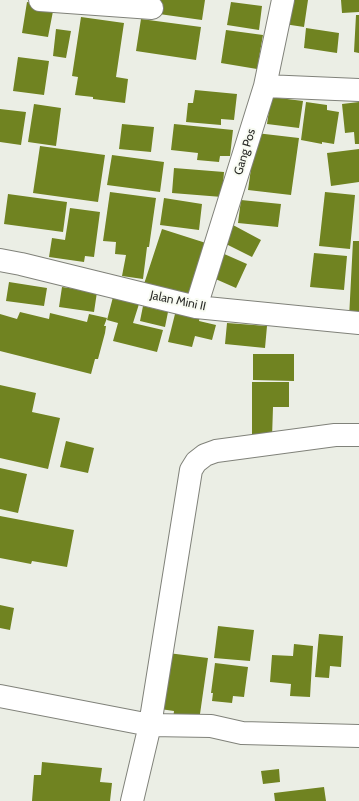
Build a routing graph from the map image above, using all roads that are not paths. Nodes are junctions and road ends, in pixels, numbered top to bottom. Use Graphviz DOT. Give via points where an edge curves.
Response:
graph roads {
  1 [pos="40,0"];
  2 [pos="283,0"];
  3 [pos="152,8"];
  4 [pos="265,86"];
  5 [pos="359,90"];
  6 [pos="0,260"];
  7 [pos="196,307"];
  8 [pos="359,323"];
  9 [pos="359,435"];
  10 [pos="0,696"];
  11 [pos="0,708"];
  12 [pos="148,732"];
  13 [pos="359,736"];
  14 [pos="132,801"];
  1 -- 3 [label="street"];
  2 -- 4 [label="street, Gang Pos"];
  4 -- 5 [label="street"];
  4 -- 7 [label="street, Gang Pos"];
  6 -- 7 [label="street, Jalan Mini II"];
  7 -- 8 [label="street, Jalan Mini II"];
  9 -- 12 [label="street" via="335,435 216,451 205,455 190,470"];
  10 -- 12 [label="street"];
  11 -- 12 [label="street"];
  12 -- 13 [label="street" via="212,726 242,733"];
  12 -- 14 [label="street"];
}
